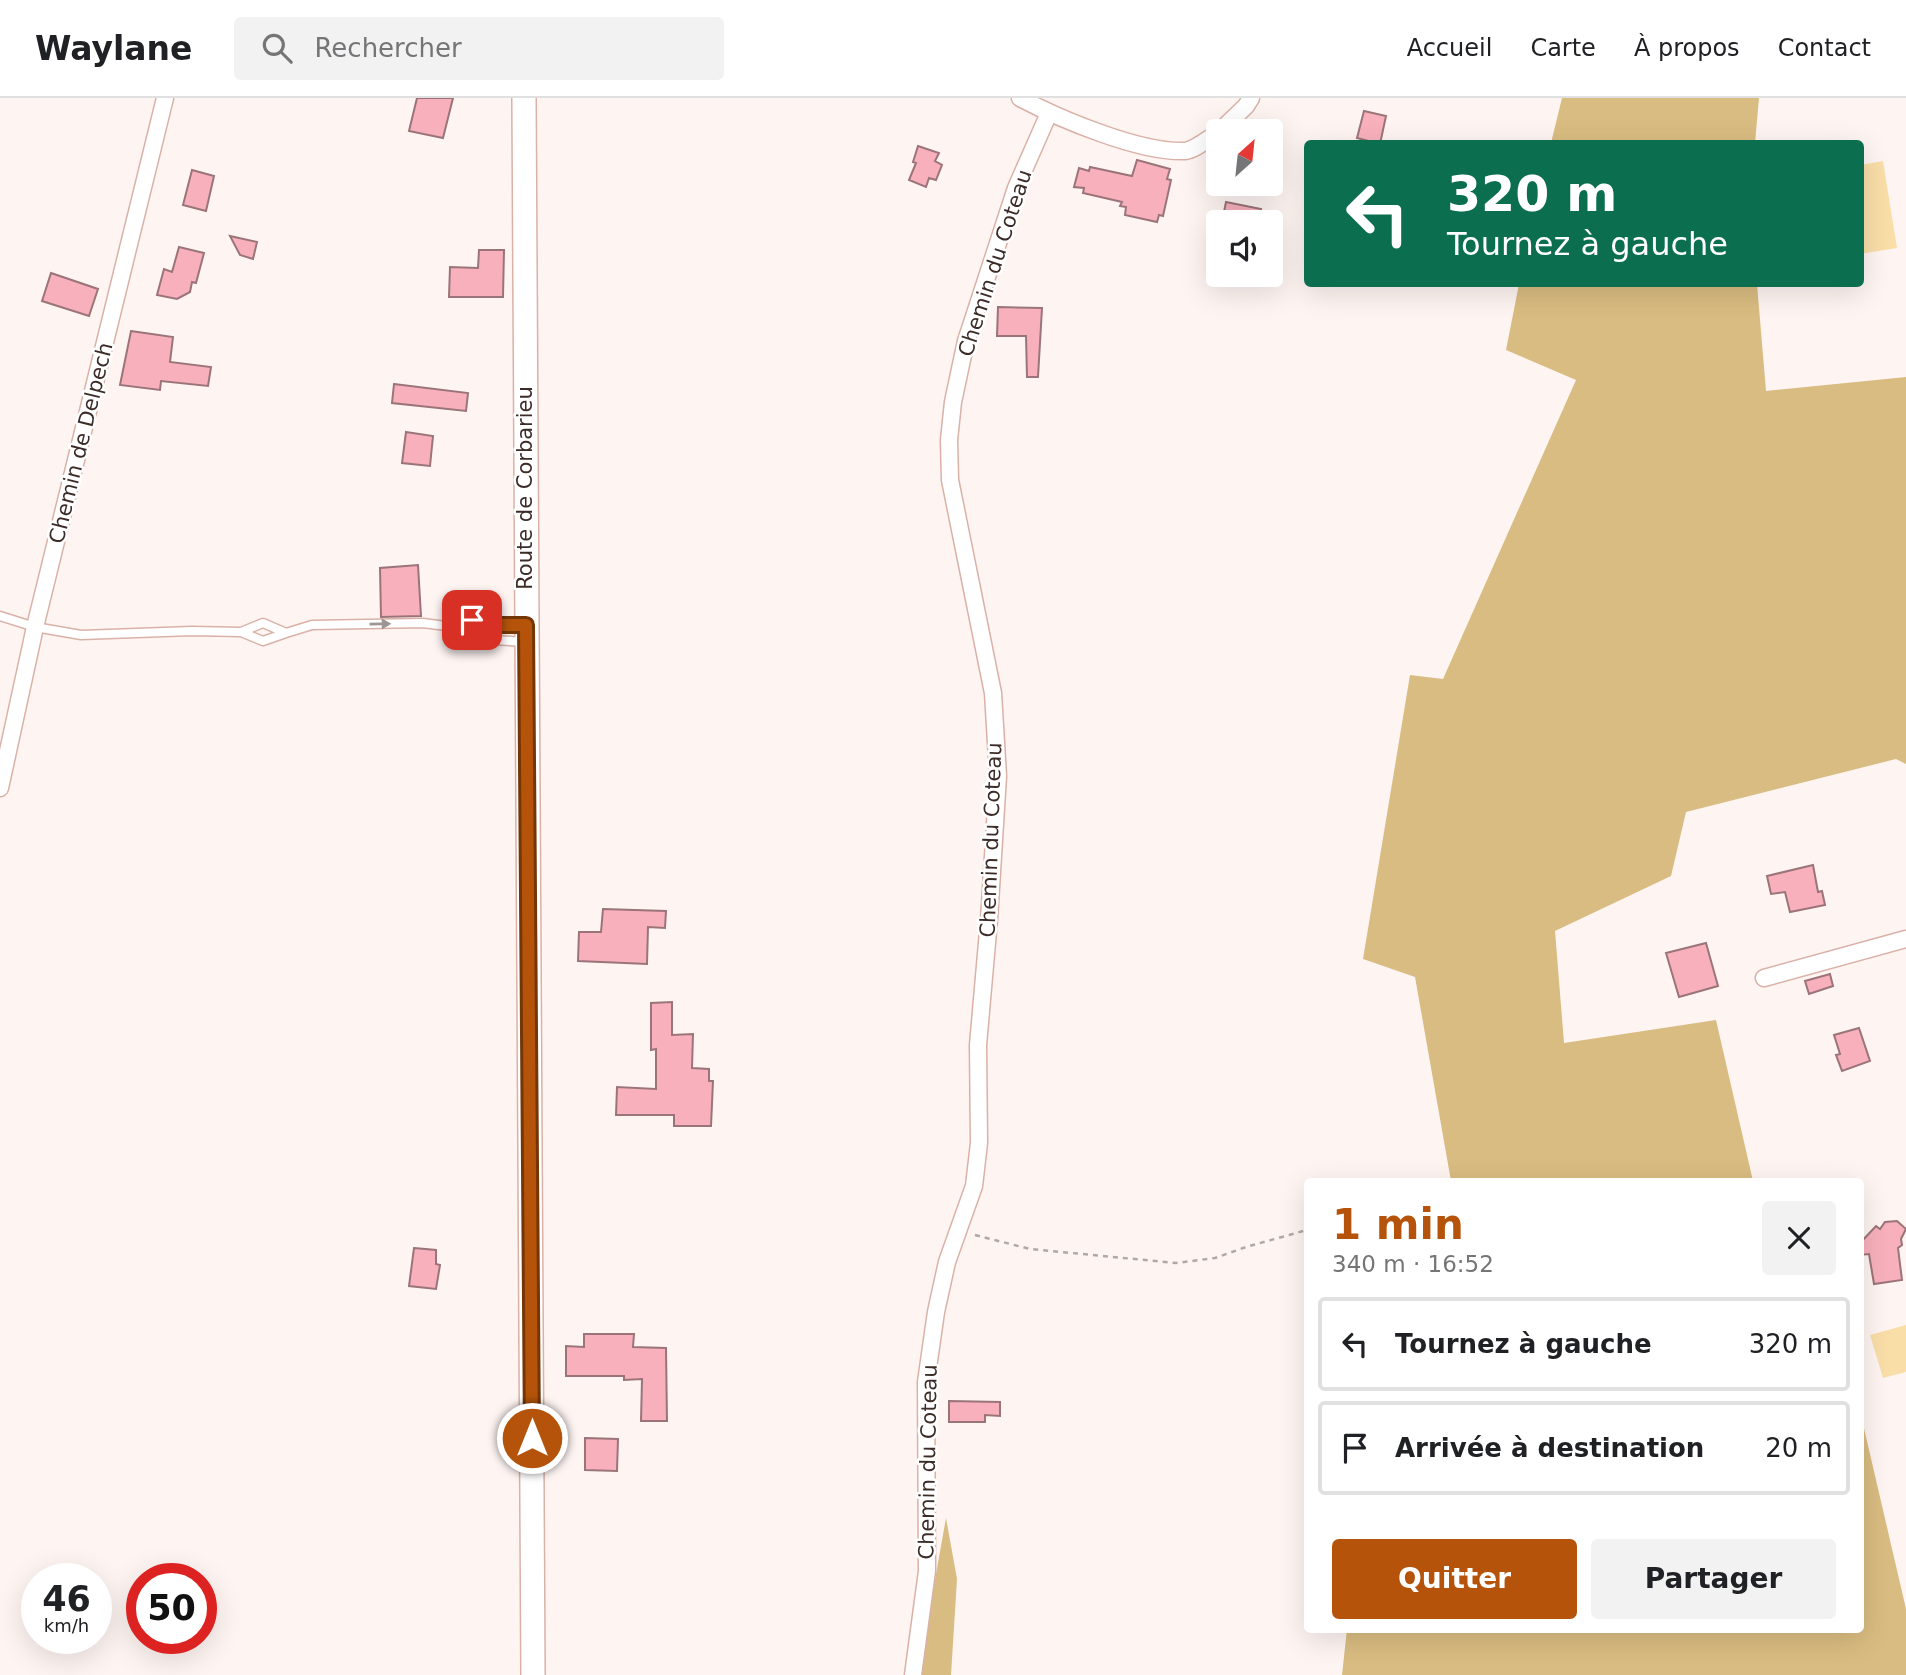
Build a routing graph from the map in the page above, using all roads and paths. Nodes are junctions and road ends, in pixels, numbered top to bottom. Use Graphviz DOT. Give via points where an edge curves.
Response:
graph roads {
  1 [pos="165,98"];
  2 [pos="524,98"];
  3 [pos="1020,98"];
  4 [pos="1251,98"];
  5 [pos="1049,113"];
  6 [pos="1232,119"];
  7 [pos="1206,140"];
  8 [pos="0,616"];
  9 [pos="472,620"];
  10 [pos="36,627"];
  11 [pos="241,632"];
  12 [pos="286,633"];
  13 [pos="526,633"];
  14 [pos="0,788"];
  15 [pos="1906,939"];
  16 [pos="1764,978"];
  17 [pos="958,1231"];
  18 [pos="1304,1231"];
  19 [pos="533,1675"];
  20 [pos="913,1675"];
  1 -- 10 [label="street, Chemin de Delpech"];
  2 -- 13 [label="main road, Route de Corbarieu"];
  3 -- 5 [label="street"];
  4 -- 6 [label="street"];
  5 -- 7 [label="street" via="1140,145 1187,151"];
  5 -- 17 [label="street, Chemin du Coteau" via="1016,188 966,341 949,440 950,480 993,693 998,776 978,1045 979,1143 974,1186"];
  8 -- 10 [label="lane"];
  9 -- 13 [label="lane"];
  10 -- 11 [label="lane" via="81,635"];
  10 -- 14 [label="street, Chemin de Delpech"];
  11 -- 12 [label="lane" via="263,624"];
  11 -- 12 [label="lane" via="263,641"];
  12 -- 13 [label="lane, one-way" via="312,625 423,623 494,640"];
  13 -- 19 [label="main road, Route de Corbarieu"];
  15 -- 16 [label="street"];
  17 -- 18 [label="path" via="1030,1249 1177,1263 1215,1258"];
  17 -- 20 [label="street, Chemin du Coteau" via="936,1312 926,1382 927,1571"];
}
